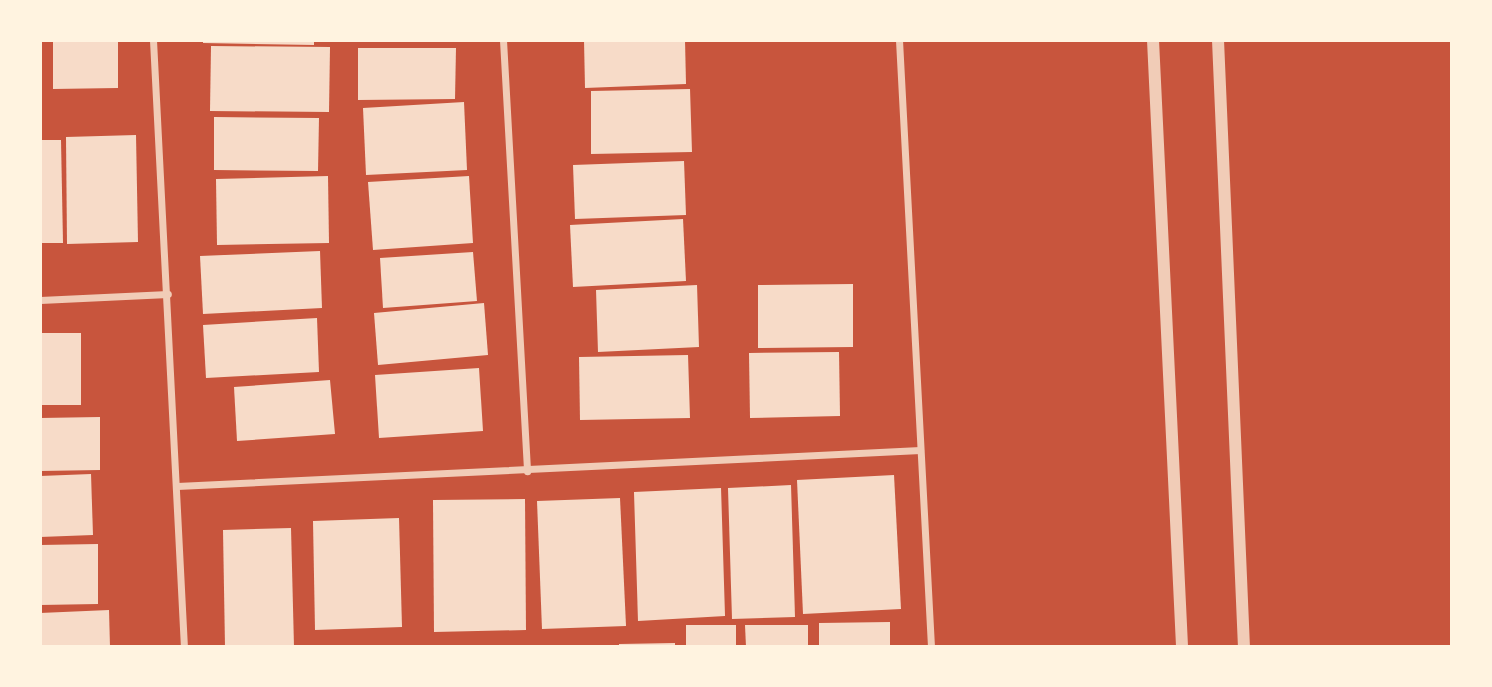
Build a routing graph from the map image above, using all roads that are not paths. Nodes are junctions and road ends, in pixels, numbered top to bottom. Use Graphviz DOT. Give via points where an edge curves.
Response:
graph roads {
  1 [pos="153,40"];
  2 [pos="503,40"];
  3 [pos="899,40"];
  4 [pos="1153,40"];
  5 [pos="1218,40"];
  6 [pos="168,295"];
  7 [pos="40,300"];
  8 [pos="920,450"];
  9 [pos="527,471"];
  10 [pos="177,486"];
  11 [pos="184,647"];
  12 [pos="930,647"];
  13 [pos="1182,647"];
  14 [pos="1244,647"];
  1 -- 6 [label="street"];
  2 -- 9 [label="street"];
  3 -- 8 [label="street"];
  4 -- 13 [label="street"];
  5 -- 14 [label="street"];
  6 -- 7 [label="street"];
  6 -- 10 [label="street"];
  8 -- 9 [label="street"];
  8 -- 12 [label="street"];
  9 -- 10 [label="street"];
  10 -- 11 [label="street"];
}
